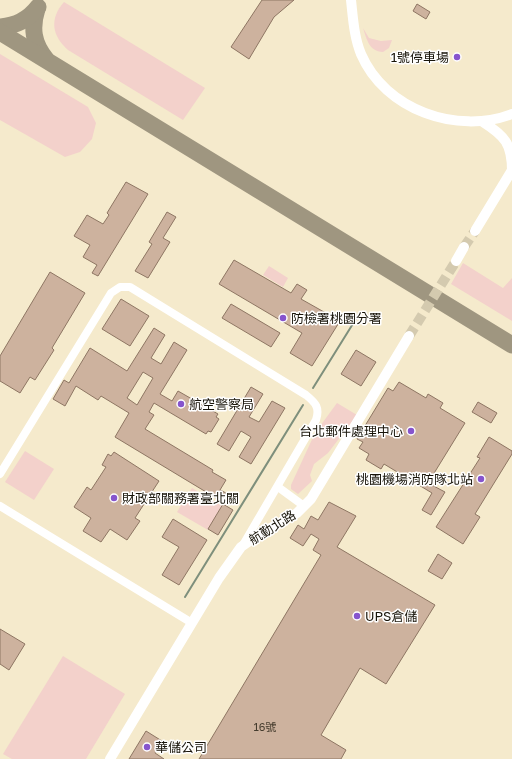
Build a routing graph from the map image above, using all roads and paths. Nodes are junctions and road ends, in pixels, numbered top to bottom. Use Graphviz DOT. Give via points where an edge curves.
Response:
graph roads {
  1 [pos="350,0"];
  2 [pos="512,114"];
  3 [pos="484,122"];
  4 [pos="512,170"];
  5 [pos="474,231"];
  6 [pos="464,247"];
  7 [pos="456,261"];
  8 [pos="409,336"];
  9 [pos="0,474"];
  10 [pos="278,486"];
  11 [pos="0,506"];
  12 [pos="304,506"];
  13 [pos="241,547"];
  14 [pos="192,623"];
  15 [pos="110,759"];
  1 -- 3 [label="street" via="356,40 369,69 387,89 421,112 438,118"];
  2 -- 3 [label="street"];
  3 -- 4 [label="street" via="501,133 507,141"];
  4 -- 5 [label="street"];
  6 -- 7 [label="street"];
  8 -- 12 [label="street, 航勤北路" via="311,499"];
  9 -- 10 [label="street" via="111,293 120,287 130,288 316,403 316,420"];
  10 -- 12 [label="street"];
  10 -- 13 [label="street"];
  11 -- 14 [label="street"];
  12 -- 13 [label="street, 航勤北路"];
  13 -- 14 [label="street, 航勤北路"];
  14 -- 15 [label="street, 航勤北路"];
}
